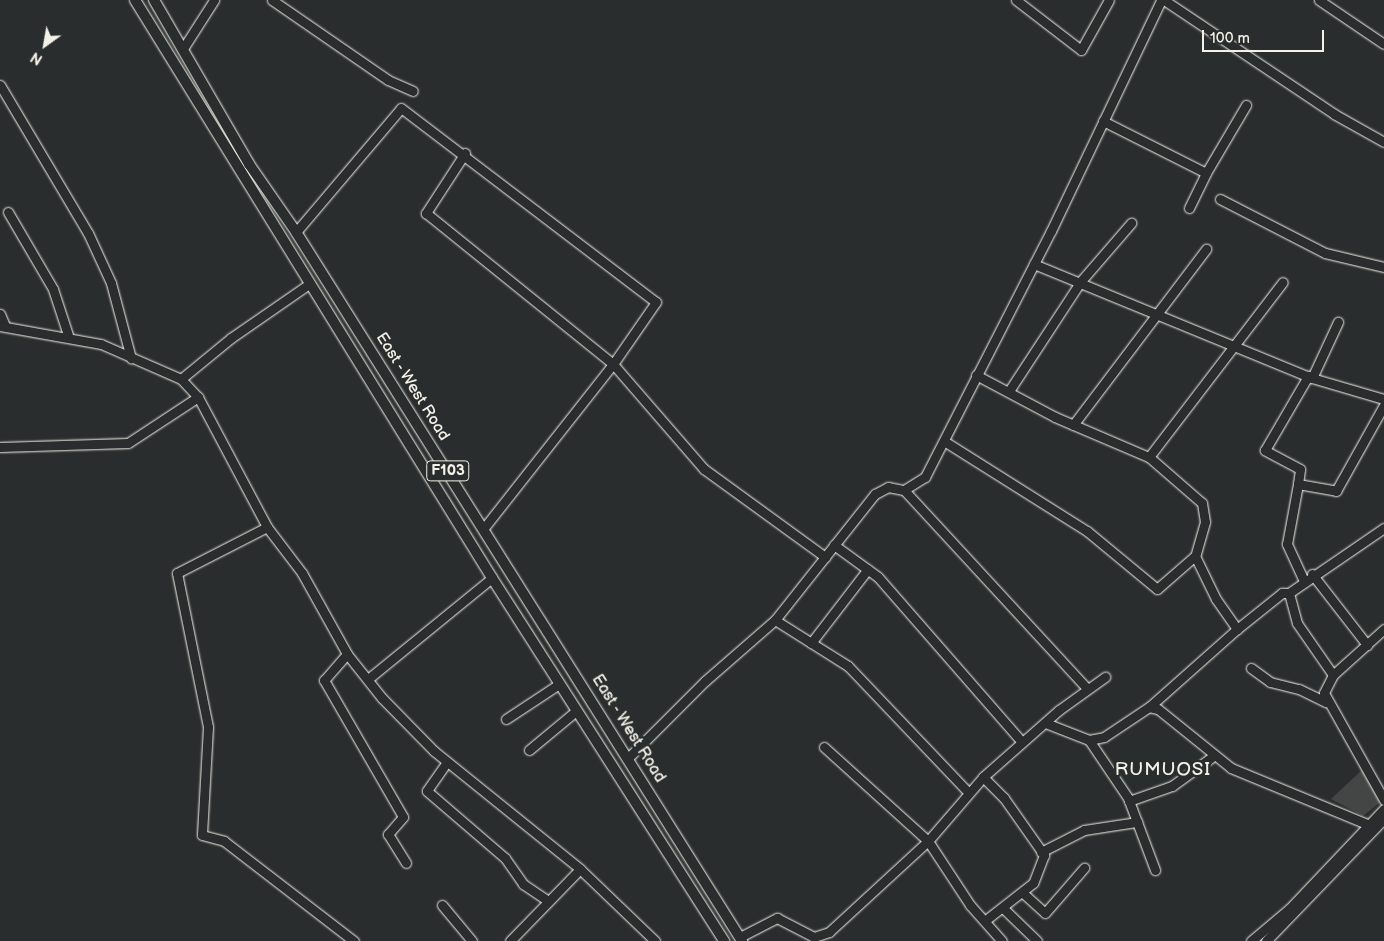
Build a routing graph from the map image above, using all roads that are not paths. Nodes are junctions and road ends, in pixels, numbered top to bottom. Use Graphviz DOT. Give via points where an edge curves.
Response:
graph roads {
  1 [pos="135,0"];
  2 [pos="154,0"];
  3 [pos="214,0"];
  4 [pos="272,0"];
  5 [pos="1016,0"];
  6 [pos="1109,0"];
  7 [pos="1163,0"];
  8 [pos="1321,0"];
  9 [pos="1384,44"];
  10 [pos="184,47"];
  11 [pos="0,84"];
  12 [pos="413,91"];
  13 [pos="1246,105"];
  14 [pos="1103,120"];
  15 [pos="1384,142"];
  16 [pos="465,153"];
  17 [pos="1206,173"];
  18 [pos="1220,199"];
  19 [pos="1189,208"];
  20 [pos="8,212"];
  21 [pos="1131,223"];
  22 [pos="296,232"];
  23 [pos="1206,249"];
  24 [pos="1034,264"];
  25 [pos="1384,267"];
  26 [pos="1081,281"];
  27 [pos="1283,282"];
  28 [pos="309,284"];
  29 [pos="0,314"];
  30 [pos="1160,315"];
  31 [pos="1338,322"];
  32 [pos="2,326"];
  33 [pos="68,335"];
  34 [pos="1236,346"];
  35 [pos="131,358"];
  36 [pos="613,364"];
  37 [pos="976,375"];
  38 [pos="1310,377"];
  39 [pos="182,378"];
  40 [pos="1009,391"];
  41 [pos="198,397"];
  42 [pos="1384,399"];
  43 [pos="1384,405"];
  44 [pos="1073,425"];
  45 [pos="944,441"];
  46 [pos="0,447"];
  47 [pos="1149,457"];
  48 [pos="1298,484"];
  49 [pos="904,490"];
  50 [pos="267,527"];
  51 [pos="484,528"];
  52 [pos="1384,528"];
  53 [pos="834,544"];
  54 [pos="1195,556"];
  55 [pos="825,557"];
  56 [pos="868,569"];
  57 [pos="1312,574"];
  58 [pos="492,578"];
  59 [pos="1304,581"];
  60 [pos="1289,593"];
  61 [pos="776,620"];
  62 [pos="1237,629"];
  63 [pos="1384,629"];
  64 [pos="811,643"];
  65 [pos="1367,645"];
  66 [pos="347,654"];
  67 [pos="1251,668"];
  68 [pos="1333,676"];
  69 [pos="1105,677"];
  70 [pos="368,679"];
  71 [pos="559,684"];
  72 [pos="1087,688"];
  73 [pos="1326,702"];
  74 [pos="1149,707"];
  75 [pos="576,711"];
  76 [pos="506,719"];
  77 [pos="1048,724"];
  78 [pos="1089,740"];
  79 [pos="1022,742"];
  80 [pos="824,747"];
  81 [pos="529,750"];
  82 [pos="1212,757"];
  83 [pos="628,758"];
  84 [pos="447,762"];
  85 [pos="983,777"];
  86 [pos="968,792"];
  87 [pos="1384,800"];
  88 [pos="1129,801"];
  89 [pos="1384,809"];
  90 [pos="1384,819"];
  91 [pos="1137,822"];
  92 [pos="1367,824"];
  93 [pos="928,841"];
  94 [pos="1041,852"];
  95 [pos="406,863"];
  96 [pos="1084,868"];
  97 [pos="580,870"];
  98 [pos="1155,870"];
  99 [pos="1024,894"];
  100 [pos="548,901"];
  101 [pos="442,905"];
  102 [pos="1004,909"];
  103 [pos="987,919"];
  104 [pos="741,939"];
  105 [pos="354,941"];
  106 [pos="472,941"];
  107 [pos="510,941"];
  108 [pos="656,941"];
  109 [pos="724,941"];
  110 [pos="1002,941"];
  111 [pos="1037,941"];
  112 [pos="1251,941"];
  113 [pos="1266,941"];
  1 -- 28 [label="main road, East - West Road / F103"];
  2 -- 10 [label="main road, East - West Road / F103"];
  3 -- 10 [label="street"];
  4 -- 12 [label="street" via="388,80"];
  5 -- 6 [label="street" via="1081,50"];
  7 -- 14 [label="street"];
  7 -- 15 [label="street"];
  8 -- 9 [label="street"];
  10 -- 22 [label="main road, East - West Road / F103" via="249,164"];
  11 -- 35 [label="street" via="88,233 111,283"];
  13 -- 17 [label="street"];
  14 -- 17 [label="street"];
  14 -- 24 [label="street"];
  16 -- 22 [label="street" via="401,108"];
  16 -- 36 [label="street" via="426,213"];
  16 -- 36 [label="street" via="656,302"];
  17 -- 19 [label="street"];
  18 -- 25 [label="street" via="1325,253"];
  20 -- 33 [label="street" via="53,289"];
  21 -- 26 [label="street"];
  22 -- 51 [label="main road, East - West Road / F103"];
  23 -- 30 [label="street"];
  24 -- 26 [label="street"];
  24 -- 37 [label="street"];
  26 -- 30 [label="street"];
  26 -- 40 [label="street"];
  27 -- 34 [label="street"];
  28 -- 39 [label="street" via="231,338"];
  28 -- 58 [label="main road, East - West Road / F103"];
  29 -- 32 [label="street"];
  30 -- 34 [label="street"];
  30 -- 44 [label="street"];
  31 -- 38 [label="street"];
  32 -- 33 [label="street"];
  33 -- 35 [label="street"];
  34 -- 38 [label="street"];
  34 -- 47 [label="street"];
  35 -- 39 [label="street"];
  36 -- 51 [label="street"];
  36 -- 55 [label="street" via="704,469"];
  37 -- 40 [label="street"];
  37 -- 45 [label="street"];
  38 -- 42 [label="street"];
  38 -- 48 [label="street" via="1265,450 1300,469"];
  39 -- 41 [label="street"];
  40 -- 44 [label="street"];
  41 -- 46 [label="street" via="128,443"];
  41 -- 50 [label="street"];
  43 -- 48 [label="street" via="1336,491"];
  44 -- 47 [label="street"];
  45 -- 49 [label="street" via="925,477"];
  45 -- 54 [label="street" via="1087,530 1157,589"];
  47 -- 54 [label="street" via="1202,503 1205,522"];
  48 -- 59 [label="street" via="1287,544"];
  49 -- 53 [label="street" via="882,489"];
  49 -- 72 [label="street"];
  50 -- 66 [label="street" via="302,573"];
  50 -- 105 [label="street" via="176,573 208,727 202,835 224,841"];
  51 -- 83 [label="main road, East - West Road / F103"];
  52 -- 57 [label="street"];
  53 -- 55 [label="street"];
  53 -- 56 [label="street"];
  54 -- 62 [label="street" via="1216,599"];
  55 -- 61 [label="street"];
  56 -- 64 [label="street"];
  56 -- 79 [label="street"];
  57 -- 59 [label="street"];
  57 -- 65 [label="street"];
  58 -- 70 [label="street"];
  58 -- 71 [label="main road, East - West Road / F103"];
  59 -- 60 [label="street"];
  60 -- 62 [label="street" via="1282,593"];
  60 -- 68 [label="street" via="1297,623"];
  61 -- 64 [label="street"];
  61 -- 83 [label="street" via="705,681"];
  62 -- 74 [label="street"];
  63 -- 65 [label="street"];
  64 -- 86 [label="street" via="848,666"];
  65 -- 68 [label="street"];
  66 -- 70 [label="street"];
  66 -- 95 [label="street" via="324,680 403,817 388,834"];
  67 -- 73 [label="street" via="1270,682 1300,689"];
  68 -- 73 [label="street" via="1326,685"];
  69 -- 72 [label="street"];
  70 -- 84 [label="street"];
  71 -- 75 [label="main road, East - West Road / F103"];
  71 -- 76 [label="street"];
  72 -- 77 [label="street"];
  73 -- 87 [label="street"];
  74 -- 78 [label="street" via="1104,737"];
  74 -- 82 [label="street" via="1189,732"];
  75 -- 81 [label="street"];
  75 -- 109 [label="main road, East - West Road / F103"];
  77 -- 78 [label="street"];
  77 -- 79 [label="street"];
  78 -- 88 [label="street"];
  79 -- 85 [label="street"];
  80 -- 93 [label="street"];
  82 -- 88 [label="street" via="1172,786"];
  82 -- 92 [label="street"];
  83 -- 104 [label="main road, East - West Road / F103"];
  84 -- 97 [label="street"];
  84 -- 100 [label="street" via="427,791 505,858 523,884"];
  85 -- 86 [label="street"];
  85 -- 94 [label="street" via="1004,798"];
  86 -- 93 [label="street"];
  88 -- 91 [label="street"];
  89 -- 92 [label="street"];
  90 -- 113 [label="street"];
  91 -- 94 [label="street" via="1084,830"];
  91 -- 98 [label="street"];
  92 -- 112 [label="street" via="1289,909"];
  93 -- 103 [label="street" via="970,905"];
  93 -- 104 [label="street" via="828,932 814,937 777,918"];
  94 -- 99 [label="street" via="1043,863"];
  96 -- 99 [label="street" via="1045,913"];
  97 -- 100 [label="street"];
  97 -- 108 [label="street"];
  99 -- 102 [label="street"];
  100 -- 107 [label="street"];
  101 -- 106 [label="street"];
  102 -- 103 [label="street"];
  102 -- 111 [label="street"];
  103 -- 110 [label="street"];
}
